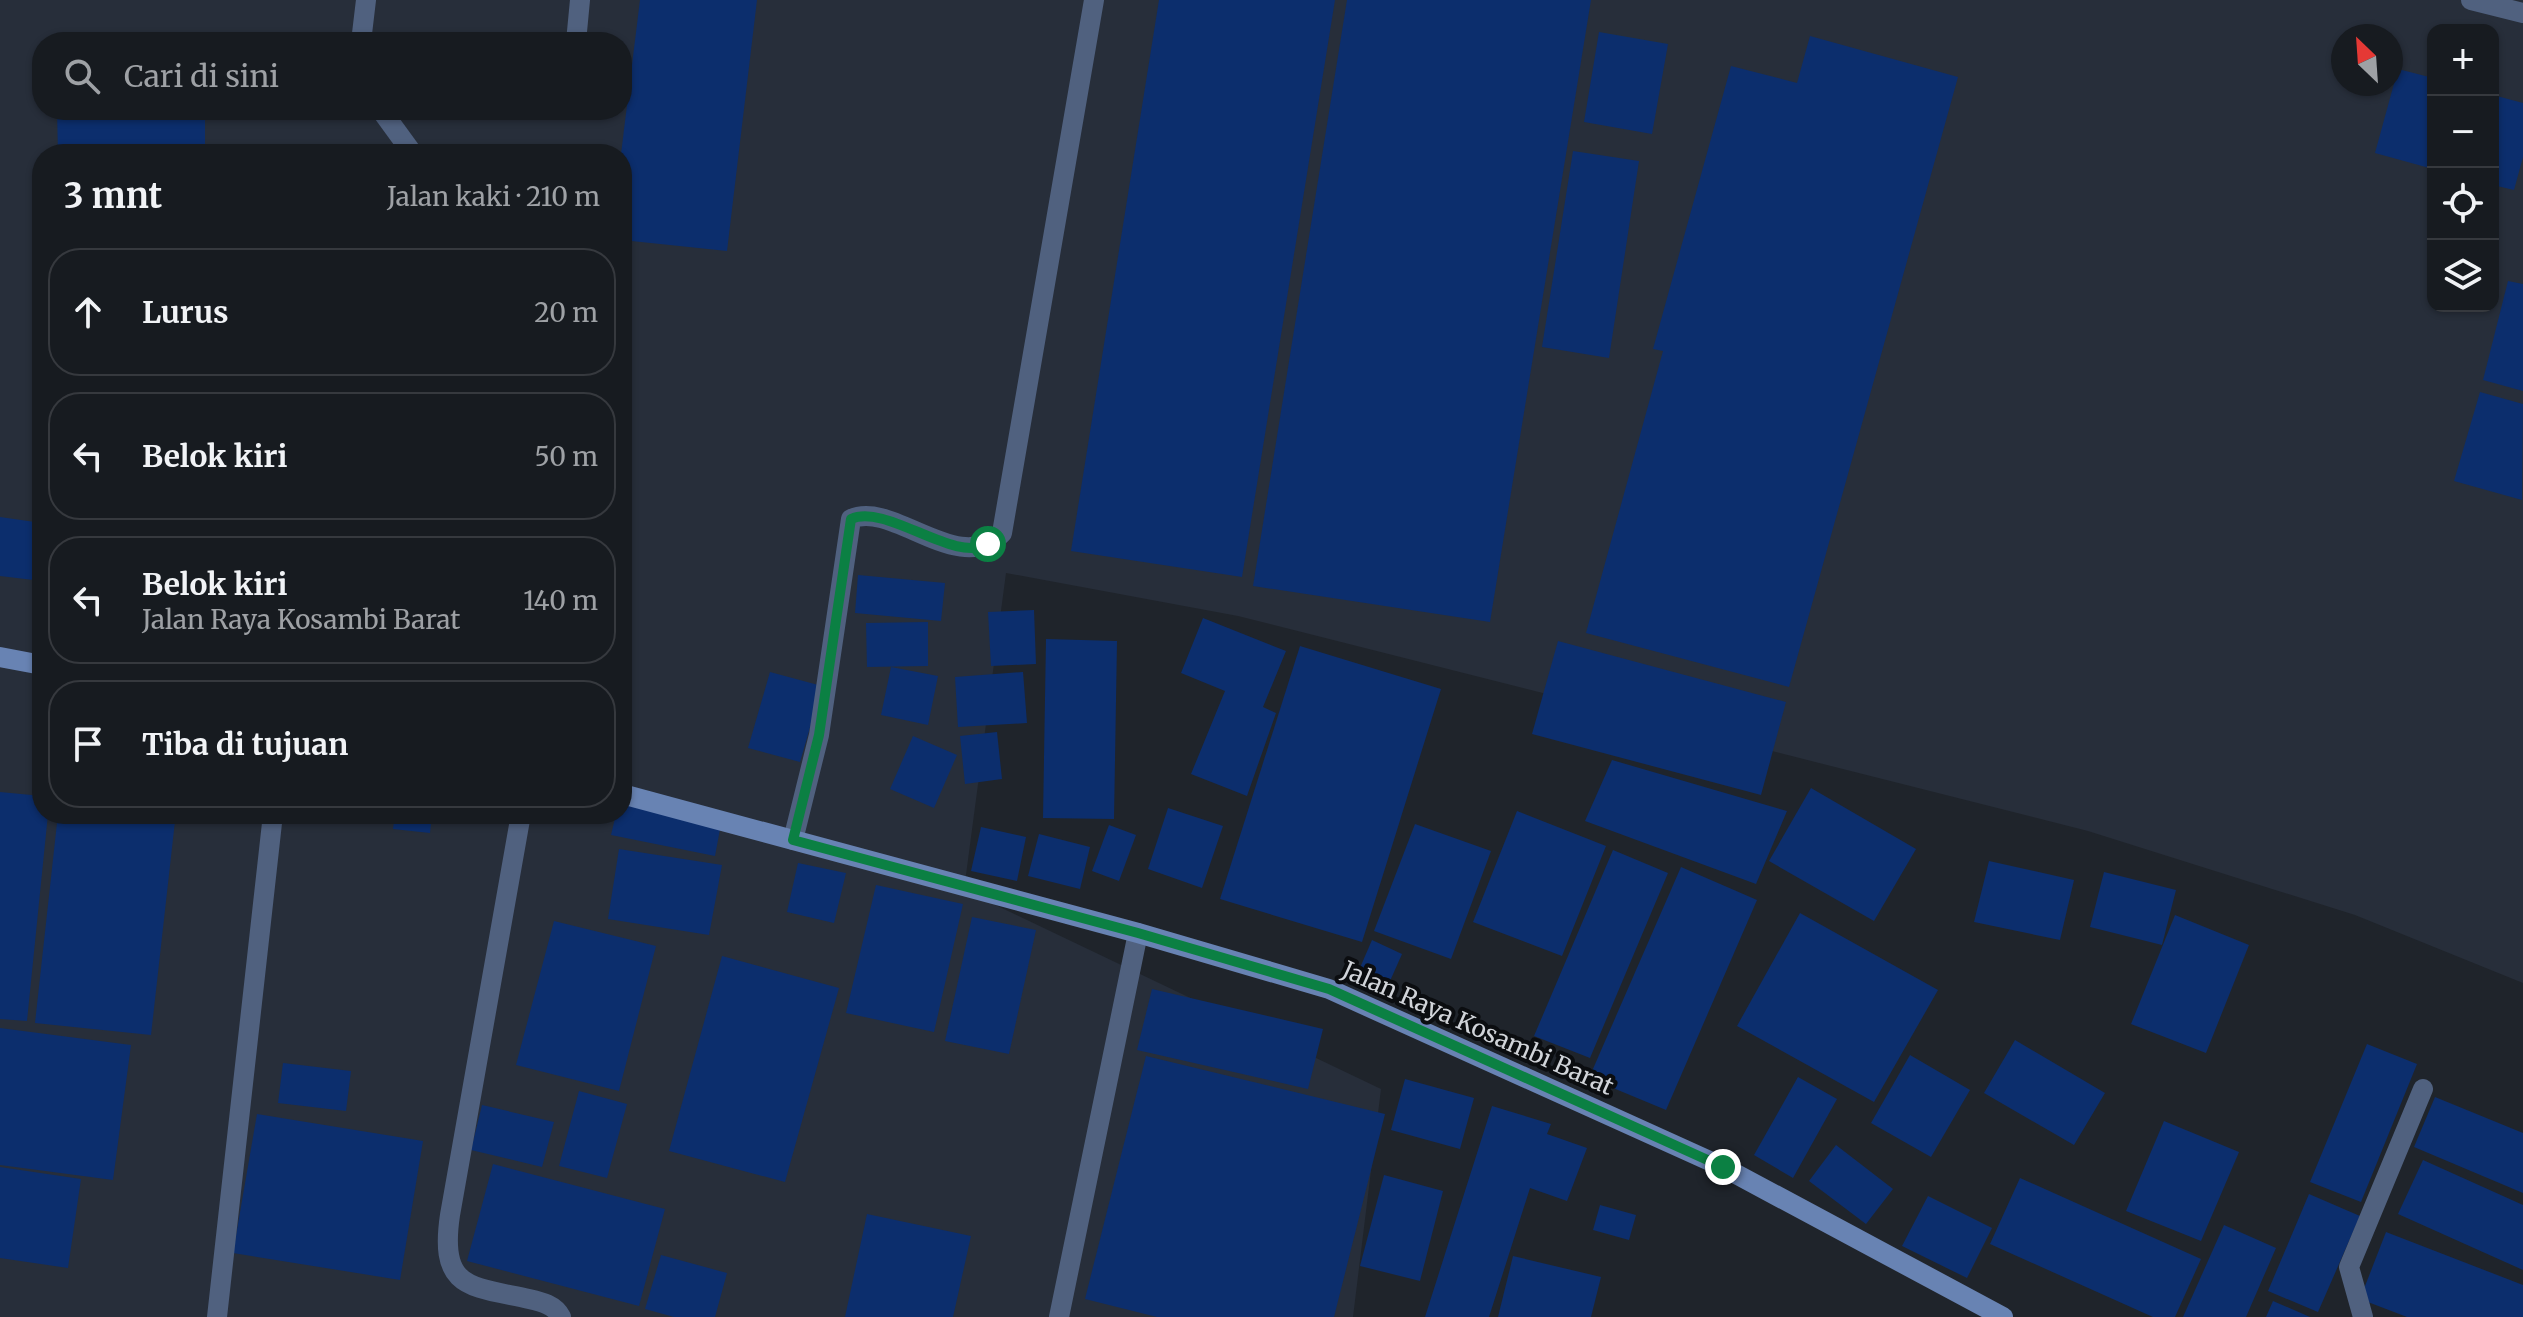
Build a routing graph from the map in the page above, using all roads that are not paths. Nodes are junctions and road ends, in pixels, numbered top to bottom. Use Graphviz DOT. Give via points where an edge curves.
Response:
graph roads {
  1 [pos="366,0"];
  2 [pos="580,0"];
  3 [pos="1094,0"];
  4 [pos="2471,0"];
  5 [pos="2523,13"];
  6 [pos="362,32"];
  7 [pos="577,32"];
  8 [pos="388,120"];
  9 [pos="406,144"];
  10 [pos="0,657"];
  11 [pos="32,663"];
  12 [pos="632,797"];
  13 [pos="272,824"];
  14 [pos="519,824"];
  15 [pos="793,840"];
  16 [pos="1138,933"];
  17 [pos="2423,1089"];
  18 [pos="217,1317"];
  19 [pos="561,1317"];
  20 [pos="1059,1317"];
  21 [pos="2003,1317"];
  22 [pos="2363,1317"];
  1 -- 6 [label="street"];
  2 -- 7 [label="street"];
  3 -- 15 [label="street" via="1002,533 984,547 966,549 868,515 851,519 819,735"];
  4 -- 5 [label="street"];
  8 -- 9 [label="street"];
  10 -- 11 [label="main road"];
  12 -- 15 [label="main road, Jalan Raya Kosambi Barat"];
  13 -- 18 [label="street"];
  14 -- 19 [label="street" via="450,1215 448,1260 464,1282 544,1302"];
  15 -- 16 [label="main road, Jalan Raya Kosambi Barat"];
  16 -- 20 [label="street"];
  16 -- 21 [label="main road, Jalan Raya Kosambi Barat" via="1329,989 1723,1167"];
  17 -- 22 [label="street" via="2349,1267"];
}
